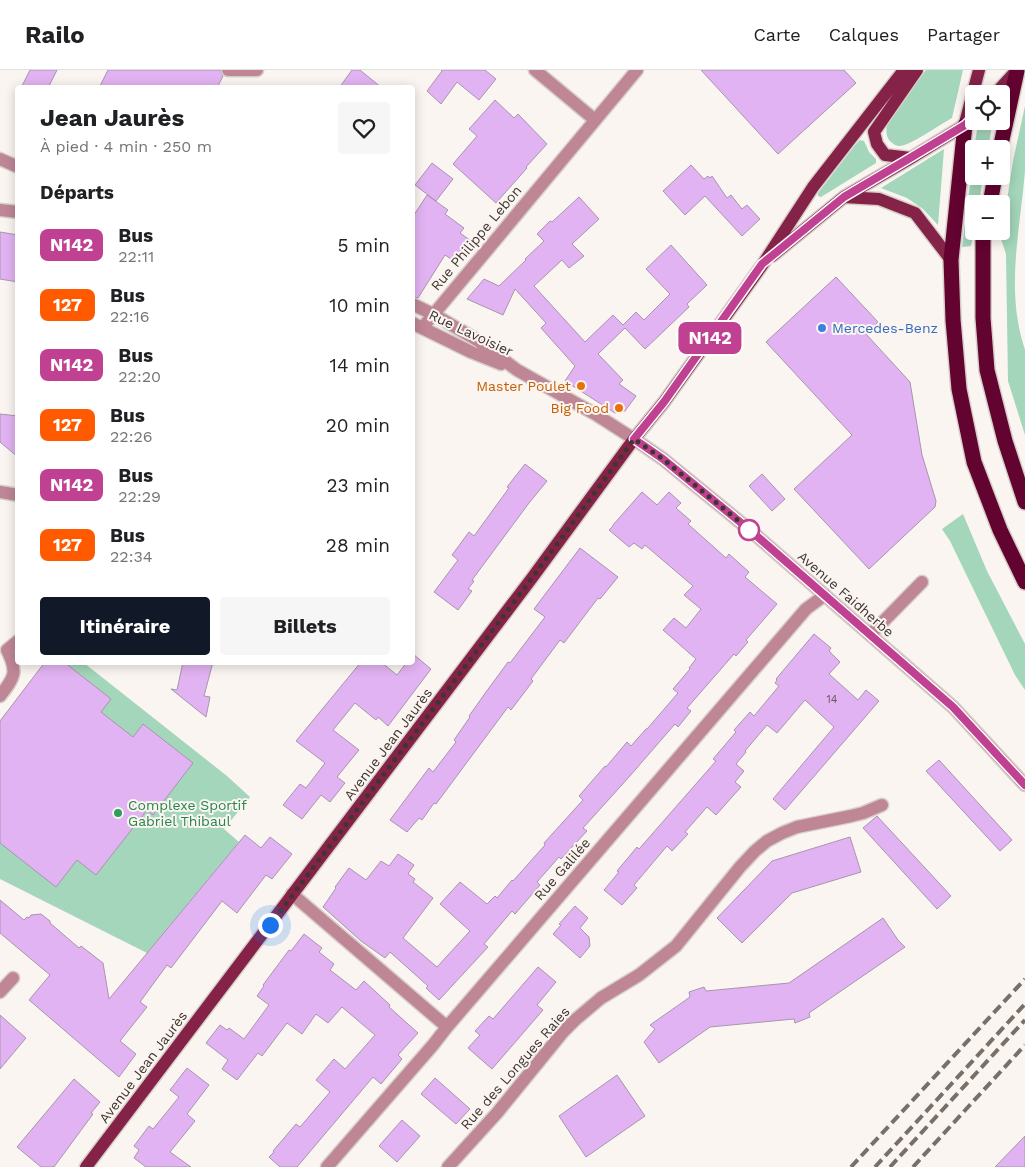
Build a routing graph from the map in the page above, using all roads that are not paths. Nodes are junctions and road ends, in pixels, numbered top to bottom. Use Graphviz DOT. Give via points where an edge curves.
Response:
graph roads {
  1 [pos="228,70"];
  2 [pos="257,70"];
  3 [pos="535,70"];
  4 [pos="637,70"];
  5 [pos="904,70"];
  6 [pos="916,70"];
  7 [pos="979,70"];
  8 [pos="1017,71"];
  9 [pos="976,85"];
  10 [pos="1004,85"];
  11 [pos="595,120"];
  12 [pos="965,123"];
  13 [pos="968,130"];
  14 [pos="1002,140"];
  15 [pos="910,158"];
  16 [pos="0,159"];
  17 [pos="15,166"];
  18 [pos="844,197"];
  19 [pos="0,210"];
  20 [pos="15,212"];
  21 [pos="983,240"];
  22 [pos="951,260"];
  23 [pos="762,264"];
  24 [pos="415,305"];
  25 [pos="433,314"];
  26 [pos="418,325"];
  27 [pos="517,370"];
  28 [pos="634,439"];
  29 [pos="0,492"];
  30 [pos="15,494"];
  31 [pos="1025,502"];
  32 [pos="922,582"];
  33 [pos="1025,582"];
  34 [pos="825,596"];
  35 [pos="870,634"];
  36 [pos="15,642"];
  37 [pos="3,648"];
  38 [pos="0,696"];
  39 [pos="1025,785"];
  40 [pos="882,805"];
  41 [pos="292,894"];
  42 [pos="12,978"];
  43 [pos="0,992"];
  44 [pos="447,1026"];
  45 [pos="86,1167"];
  46 [pos="327,1167"];
  47 [pos="448,1167"];
  1 -- 2 [label="street"];
  3 -- 11 [label="street"];
  4 -- 11 [label="street, Rue Philippe Lebon"];
  5 -- 23 [label="main road" via="813,187"];
  6 -- 15 [label="main road" via="874,132 885,155"];
  7 -- 9 [label="main road"];
  8 -- 10 [label="main road"];
  8 -- 14 [label="highway"];
  11 -- 25 [label="street, Rue Philippe Lebon"];
  12 -- 15 [label="main road"];
  13 -- 22 [label="highway"];
  15 -- 18 [label="main road"];
  16 -- 17 [label="street"];
  18 -- 22 [label="main road" via="879,199 915,213"];
  18 -- 23 [label="main road"];
  19 -- 20 [label="street"];
  21 -- 31 [label="highway" via="982,318 987,370"];
  22 -- 33 [label="highway" via="959,389 974,462 1000,530"];
  23 -- 28 [label="main road, Avenue Jean Jaurès"];
  24 -- 25 [label="street, Rue Lavoisier"];
  25 -- 26 [label="street, Rue Philippe Lebon"];
  25 -- 27 [label="street, Rue Lavoisier" via="478,340"];
  26 -- 27 [label="street, Rue Lavoisier" via="471,352"];
  27 -- 28 [label="street, Rue Lavoisier"];
  28 -- 34 [label="street, Avenue Faidherbe" via="751,531"];
  28 -- 41 [label="main road, Avenue Jean Jaurès"];
  29 -- 30 [label="street"];
  32 -- 35 [label="street"];
  34 -- 35 [label="street, Avenue Faidherbe"];
  34 -- 44 [label="street, Rue Galilée" via="806,609"];
  35 -- 39 [label="street, Avenue Faidherbe" via="953,707"];
  36 -- 37 [label="street"];
  37 -- 38 [label="street" via="14,667 10,683"];
  40 -- 47 [label="street, Rue des Longues Raies" via="863,813 797,827 767,841 755,851 676,946 575,1020"];
  41 -- 44 [label="street"];
  41 -- 45 [label="main road, Avenue Jean Jaurès"];
  42 -- 43 [label="street"];
  44 -- 46 [label="street, Rue Galilée"];
}
